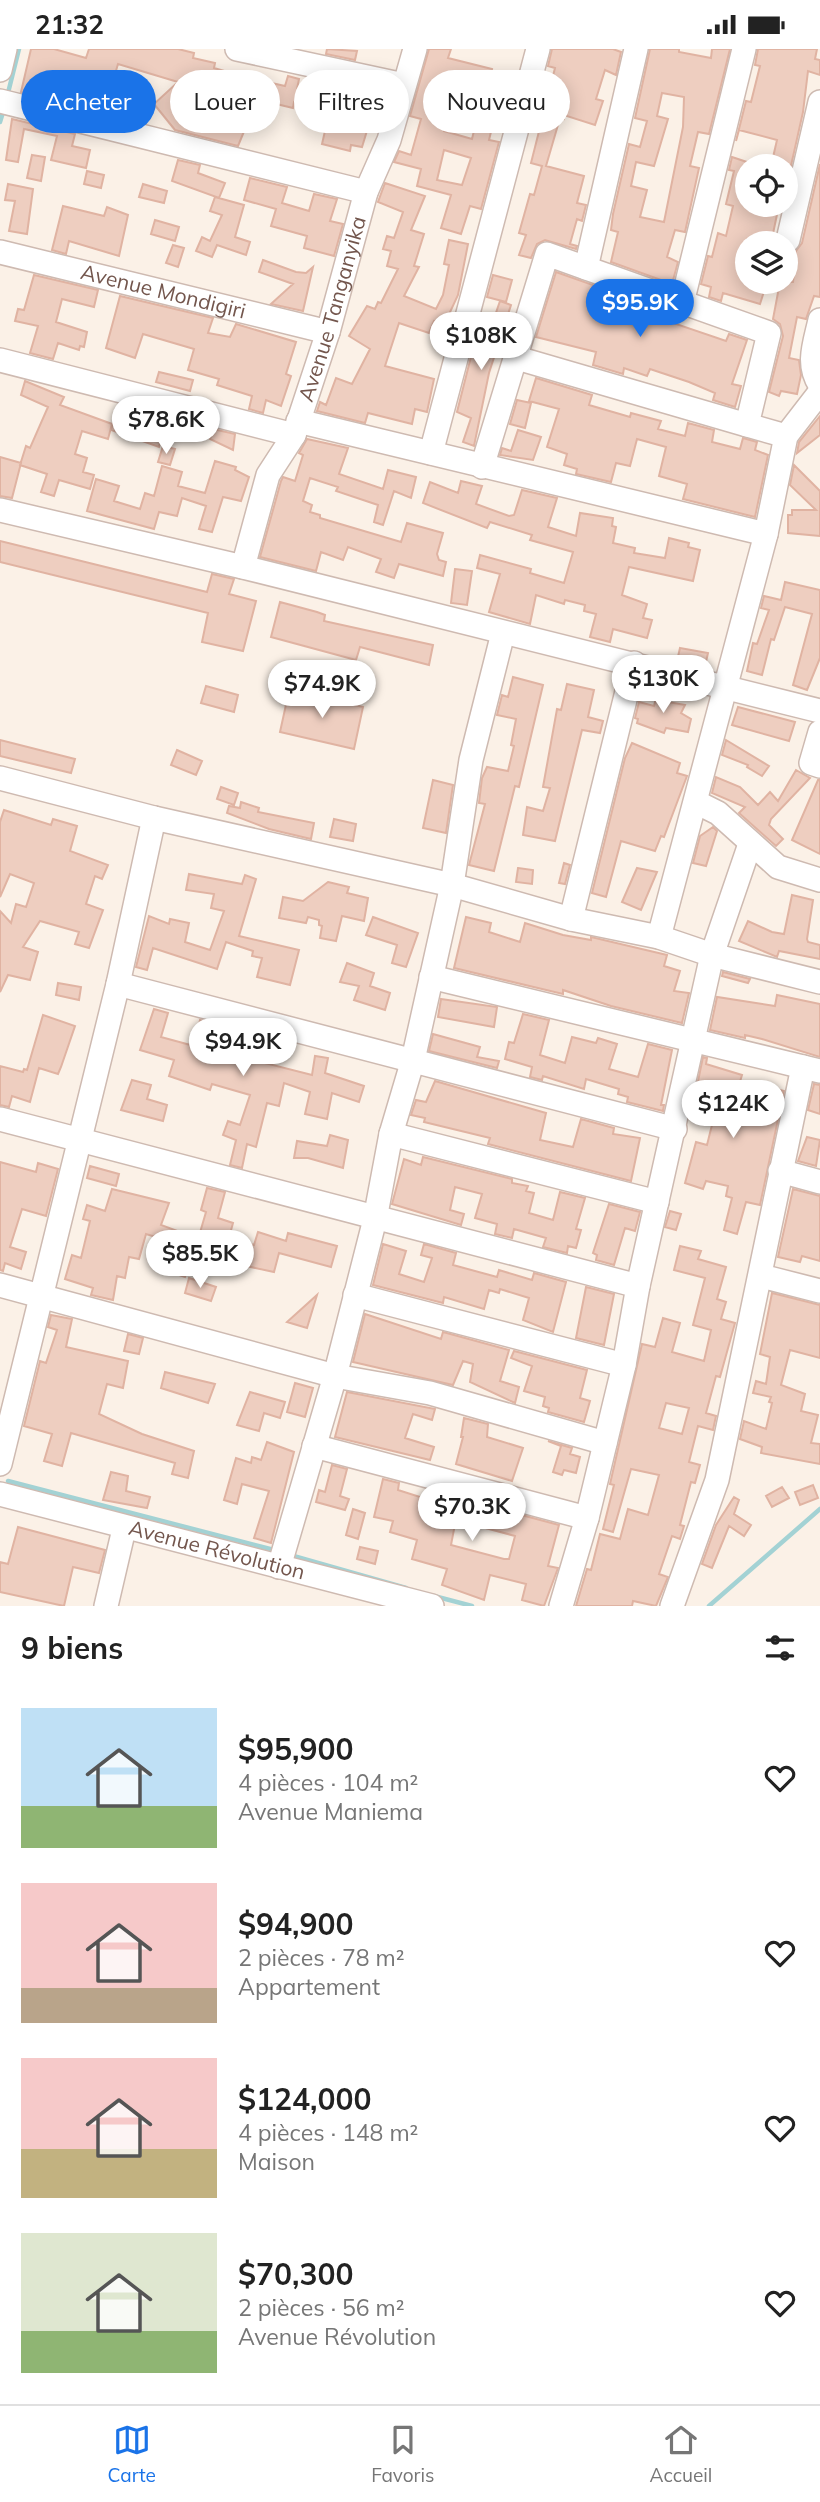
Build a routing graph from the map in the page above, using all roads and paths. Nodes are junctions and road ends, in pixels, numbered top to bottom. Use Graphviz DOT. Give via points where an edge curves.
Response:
graph roads {
  1 [pos="5,49"];
  2 [pos="237,49"];
  3 [pos="415,49"];
  4 [pos="538,49"];
  5 [pos="636,49"];
  6 [pos="744,49"];
  7 [pos="0,70"];
  8 [pos="334,70"];
  9 [pos="409,70"];
  10 [pos="0,101"];
  11 [pos="820,102"];
  12 [pos="391,133"];
  13 [pos="366,192"];
  14 [pos="790,231"];
  15 [pos="0,252"];
  16 [pos="586,268"];
  17 [pos="682,303"];
  18 [pos="820,320"];
  19 [pos="328,332"];
  20 [pos="517,358"];
  21 [pos="0,360"];
  22 [pos="820,385"];
  23 [pos="820,392"];
  24 [pos="747,425"];
  25 [pos="296,428"];
  26 [pos="786,436"];
  27 [pos="431,453"];
  28 [pos="482,467"];
  29 [pos="0,510"];
  30 [pos="766,534"];
  31 [pos="243,567"];
  32 [pos="503,633"];
  33 [pos="634,663"];
  34 [pos="727,686"];
  35 [pos="820,711"];
  36 [pos="820,732"];
  37 [pos="820,766"];
  38 [pos="0,778"];
  39 [pos="696,802"];
  40 [pos="154,818"];
  41 [pos="750,844"];
  42 [pos="820,880"];
  43 [pos="452,885"];
  44 [pos="571,919"];
  45 [pos="659,937"];
  46 [pos="712,955"];
  47 [pos="431,977"];
  48 [pos="820,982"];
  49 [pos="118,984"];
  50 [pos="694,1041"];
  51 [pos="413,1060"];
  52 [pos="812,1069"];
  53 [pos="0,1119"];
  54 [pos="675,1129"];
  55 [pos="391,1134"];
  56 [pos="79,1141"];
  57 [pos="780,1171"];
  58 [pos="820,1182"];
  59 [pos="657,1202"];
  60 [pos="374,1219"];
  61 [pos="761,1276"];
  62 [pos="0,1285"];
  63 [pos="638,1286"];
  64 [pos="820,1291"];
  65 [pos="355,1295"];
  66 [pos="41,1296"];
  67 [pos="624,1365"];
  68 [pos="335,1375"];
  69 [pos="605,1443"];
  70 [pos="314,1446"];
  71 [pos="0,1464"];
  72 [pos="0,1494"];
  73 [pos="587,1518"];
  74 [pos="124,1528"];
  75 [pos="279,1567"];
  76 [pos="106,1606"];
  77 [pos="432,1606"];
  78 [pos="561,1606"];
  79 [pos="672,1606"];
  1 -- 7 [label="street"];
  2 -- 8 [label="street"];
  3 -- 9 [label="street, Avenue Tanganyika"];
  4 -- 27 [label="street"];
  5 -- 16 [label="street"];
  6 -- 17 [label="street"];
  10 -- 13 [label="street"];
  11 -- 14 [label="street"];
  12 -- 13 [label="street, Avenue Tanganyika"];
  13 -- 19 [label="street, Avenue Tanganyika"];
  15 -- 19 [label="street, Avenue Mondigiri"];
  16 -- 17 [label="street"];
  16 -- 20 [label="street" via="547,254"];
  17 -- 24 [label="street" via="769,333"];
  18 -- 22 [label="street" via="811,359"];
  19 -- 25 [label="street, Avenue Tanganyika"];
  20 -- 24 [label="street"];
  20 -- 28 [label="street"];
  21 -- 25 [label="street"];
  23 -- 26 [label="street"];
  24 -- 26 [label="street"];
  25 -- 27 [label="street"];
  25 -- 31 [label="street, Avenue Tanganyika" via="268,475"];
  26 -- 30 [label="street"];
  27 -- 28 [label="street"];
  28 -- 30 [label="street"];
  29 -- 31 [label="street"];
  30 -- 34 [label="street"];
  31 -- 32 [label="street"];
  32 -- 33 [label="street"];
  32 -- 43 [label="street" via="471,760"];
  33 -- 34 [label="street"];
  33 -- 44 [label="street"];
  34 -- 35 [label="street"];
  34 -- 39 [label="street"];
  36 -- 37 [label="street" via="811,763"];
  38 -- 40 [label="street"];
  39 -- 41 [label="street" via="718,813"];
  39 -- 45 [label="street"];
  40 -- 43 [label="street"];
  40 -- 49 [label="street"];
  41 -- 42 [label="street" via="778,867"];
  41 -- 46 [label="street"];
  43 -- 44 [label="street"];
  43 -- 47 [label="street"];
  44 -- 45 [label="street"];
  45 -- 46 [label="street"];
  46 -- 48 [label="street"];
  46 -- 50 [label="street"];
  47 -- 50 [label="street"];
  47 -- 51 [label="street"];
  49 -- 51 [label="street"];
  49 -- 56 [label="street"];
  50 -- 52 [label="street"];
  50 -- 54 [label="street"];
  51 -- 54 [label="street"];
  51 -- 55 [label="street"];
  52 -- 57 [label="street"];
  53 -- 56 [label="street"];
  54 -- 59 [label="street"];
  55 -- 59 [label="street"];
  55 -- 60 [label="street"];
  56 -- 60 [label="street"];
  56 -- 66 [label="street"];
  57 -- 58 [label="street"];
  57 -- 61 [label="street"];
  59 -- 63 [label="street"];
  60 -- 63 [label="street"];
  60 -- 65 [label="street"];
  61 -- 64 [label="street"];
  61 -- 79 [label="street" via="717,1480"];
  62 -- 66 [label="street"];
  63 -- 67 [label="street"];
  65 -- 67 [label="street"];
  65 -- 68 [label="street"];
  66 -- 68 [label="street"];
  66 -- 71 [label="street"];
  67 -- 69 [label="street"];
  68 -- 69 [label="street" via="430,1393"];
  68 -- 70 [label="street"];
  69 -- 73 [label="street"];
  70 -- 73 [label="street"];
  70 -- 75 [label="street"];
  72 -- 74 [label="street, Avenue Révolution"];
  73 -- 78 [label="street"];
  74 -- 75 [label="street, Avenue Révolution"];
  74 -- 76 [label="street"];
  75 -- 77 [label="street, Avenue Révolution"];
}
